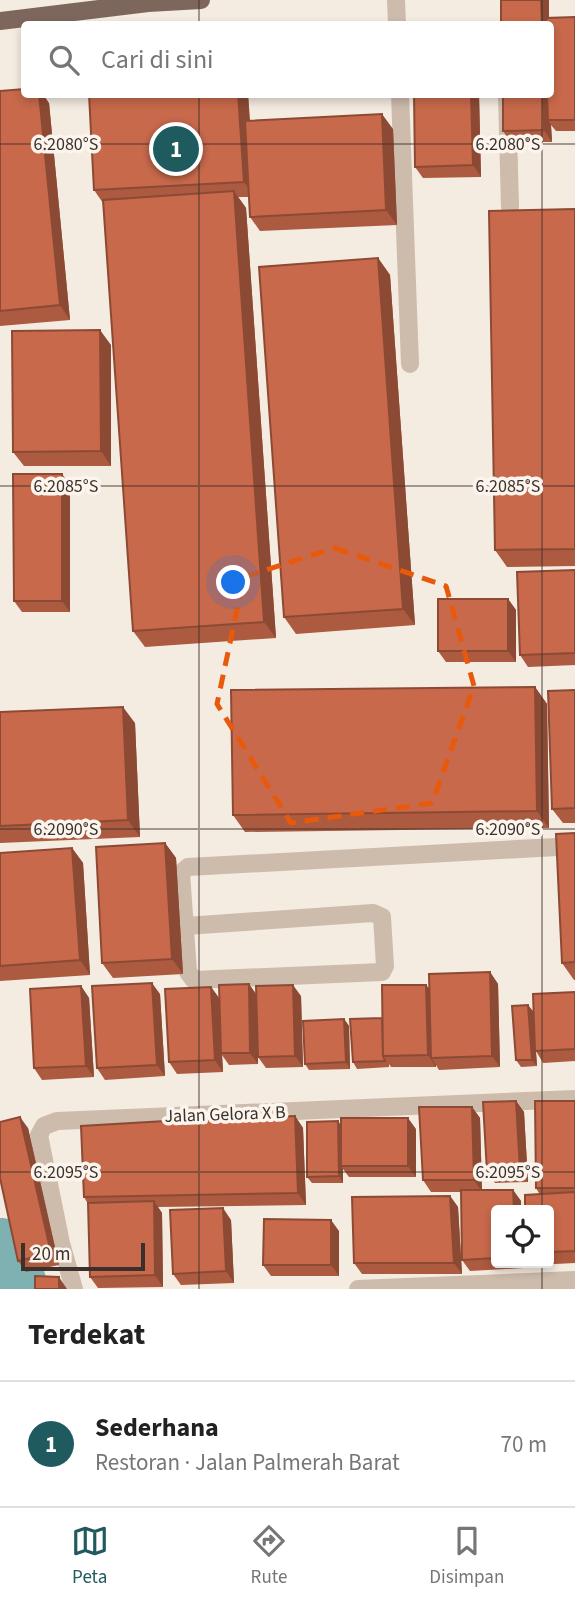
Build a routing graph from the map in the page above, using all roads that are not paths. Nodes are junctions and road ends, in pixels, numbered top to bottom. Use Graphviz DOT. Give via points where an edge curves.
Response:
graph roads {
  1 [pos="201,0"];
  2 [pos="396,0"];
  3 [pos="0,21"];
  4 [pos="397,21"];
  5 [pos="400,98"];
  6 [pos="507,98"];
  7 [pos="510,207"];
  8 [pos="410,364"];
  9 [pos="575,846"];
  10 [pos="186,926"];
  11 [pos="575,1099"];
  12 [pos="575,1280"];
  13 [pos="74,1289"];
  14 [pos="358,1289"];
  1 -- 3 [label="main road"];
  2 -- 4 [label="street"];
  5 -- 8 [label="street"];
  6 -- 7 [label="street"];
  9 -- 10 [label="street" via="188,867 181,873"];
  10 -- 10 [label="street" via="373,913 382,917 385,966 376,973 194,980 188,972"];
  11 -- 13 [label="street, Jalan Gelora X B" via="57,1121 44,1126 39,1135"];
  12 -- 14 [label="street"];
}
